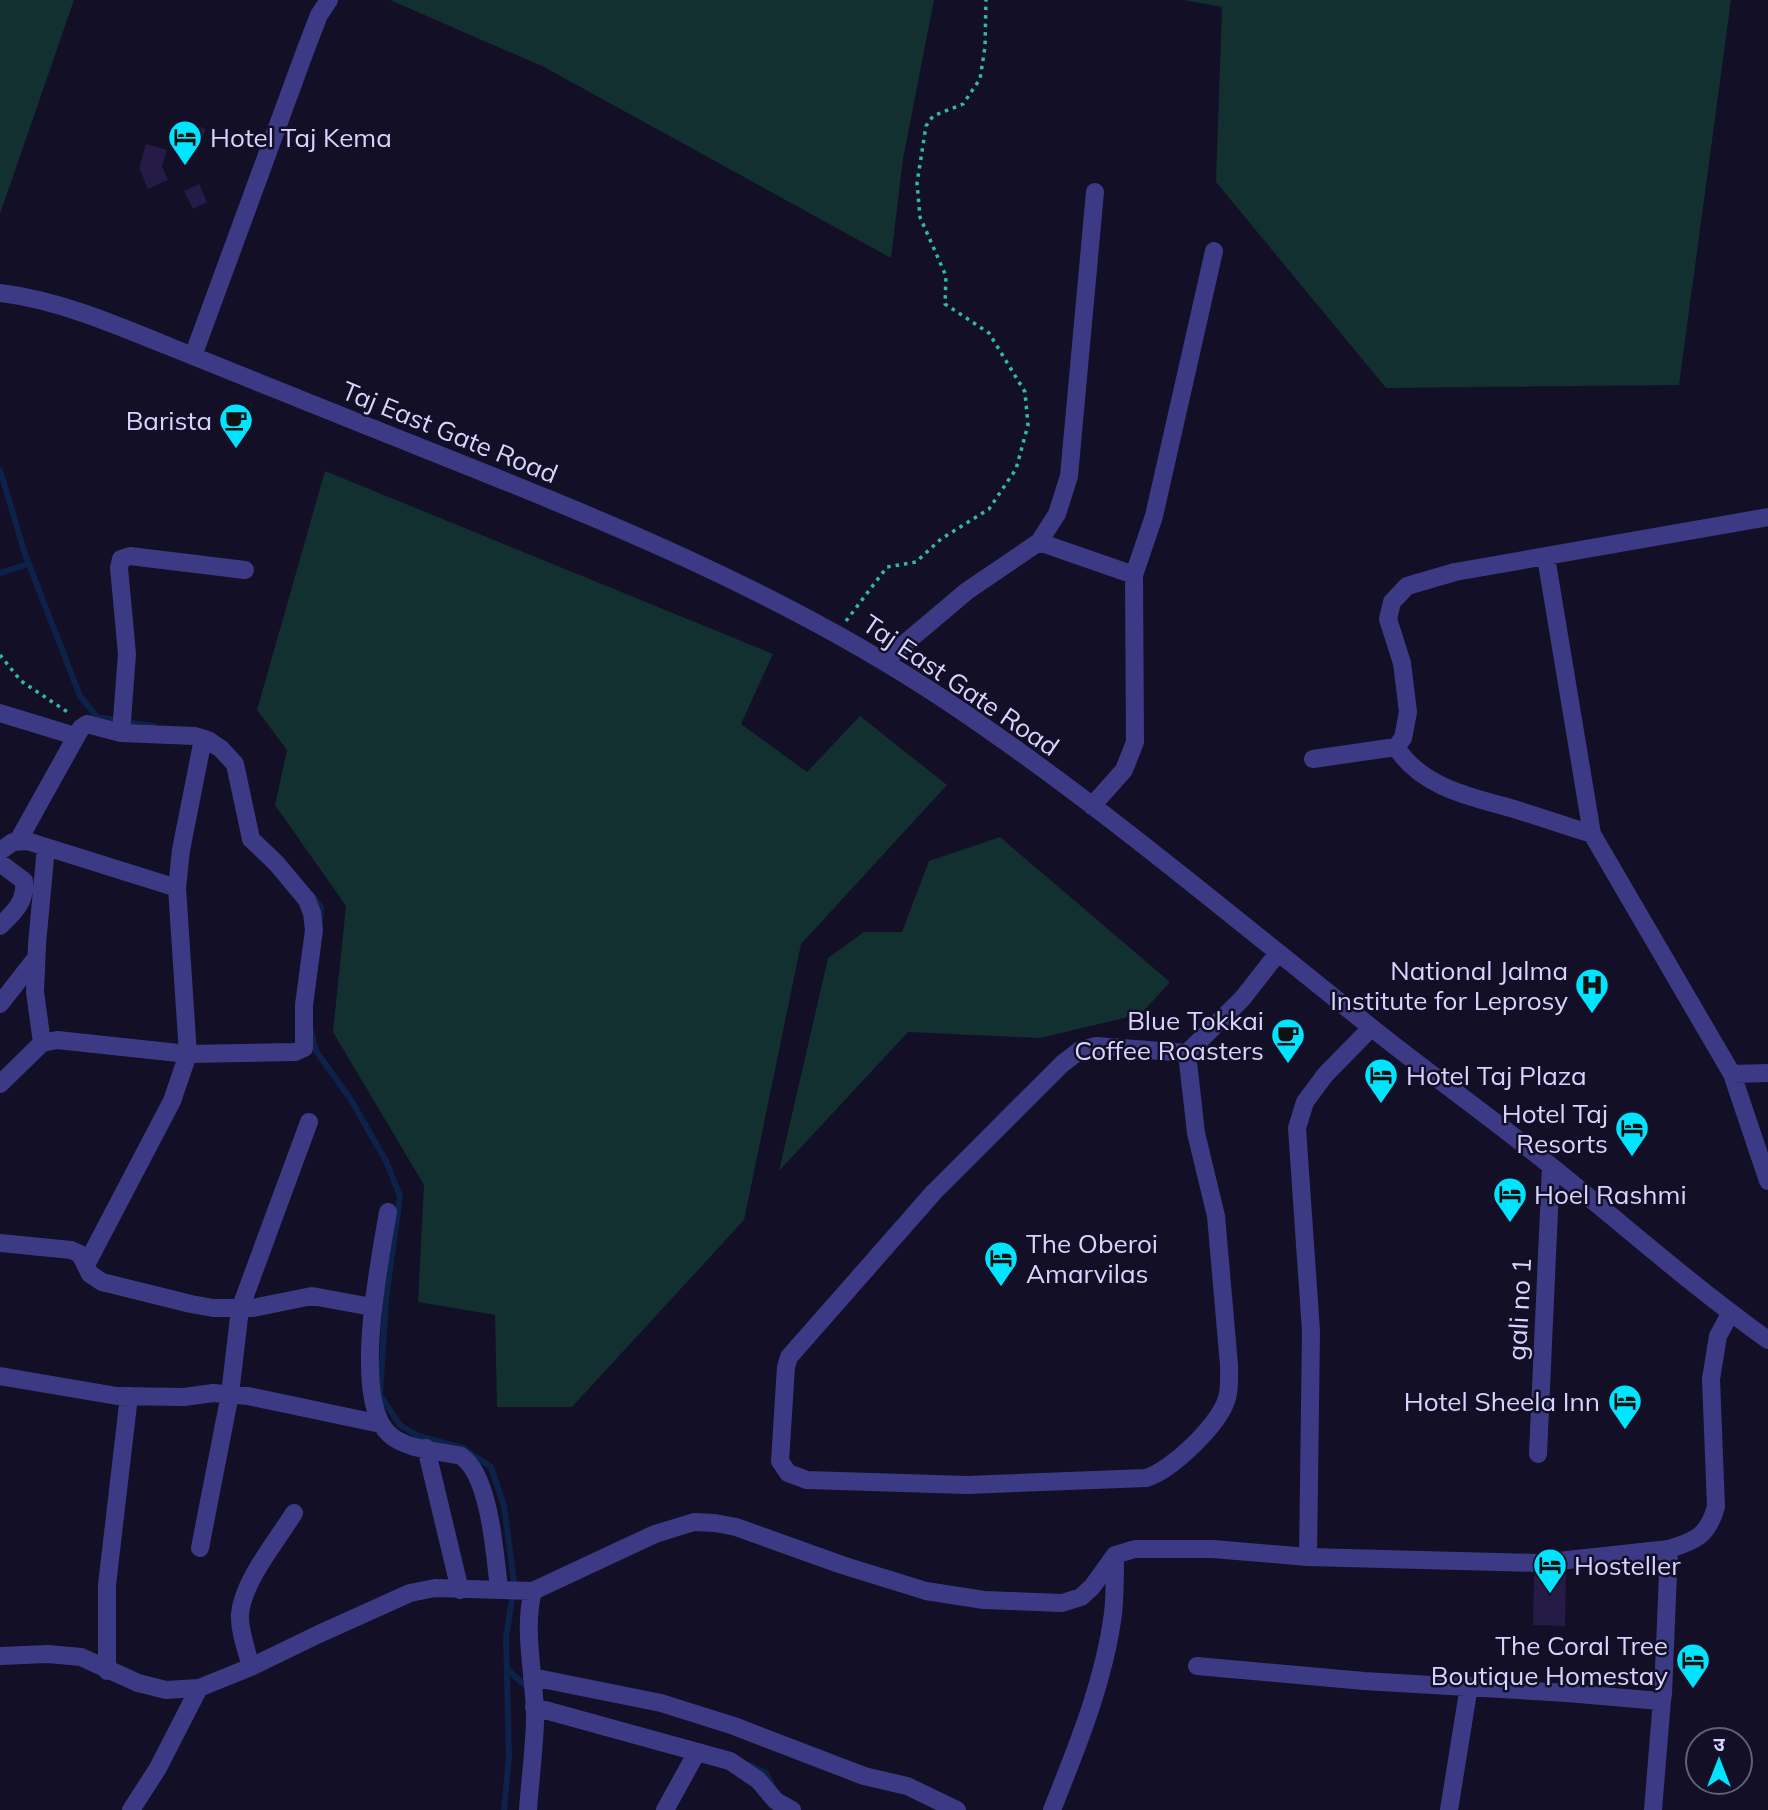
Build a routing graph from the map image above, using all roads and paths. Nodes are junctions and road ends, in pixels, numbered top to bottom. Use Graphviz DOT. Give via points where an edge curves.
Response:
graph roads {
  1 [pos="329,0"];
  2 [pos="986,0"];
  3 [pos="1095,192"];
  4 [pos="1214,251"];
  5 [pos="0,293"];
  6 [pos="193,356"];
  7 [pos="1768,517"];
  8 [pos="1039,542"];
  9 [pos="1546,557"];
  10 [pos="245,570"];
  11 [pos="1134,575"];
  12 [pos="836,634"];
  13 [pos="0,655"];
  14 [pos="884,661"];
  15 [pos="0,713"];
  16 [pos="80,730"];
  17 [pos="121,733"];
  18 [pos="203,738"];
  19 [pos="1396,747"];
  20 [pos="1313,759"];
  21 [pos="1092,806"];
  22 [pos="1592,834"];
  23 [pos="18,841"];
  24 [pos="46,847"];
  25 [pos="0,851"];
  26 [pos="0,863"];
  27 [pos="177,888"];
  28 [pos="0,926"];
  29 [pos="1278,953"];
  30 [pos="36,958"];
  31 [pos="0,1004"];
  32 [pos="1371,1028"];
  33 [pos="42,1043"];
  34 [pos="1187,1053"];
  35 [pos="188,1054"];
  36 [pos="1768,1073"];
  37 [pos="1732,1074"];
  38 [pos="0,1084"];
  39 [pos="309,1122"];
  40 [pos="1552,1167"];
  41 [pos="1768,1181"];
  42 [pos="388,1212"];
  43 [pos="0,1243"];
  44 [pos="86,1265"];
  45 [pos="372,1307"];
  46 [pos="240,1309"];
  47 [pos="1730,1314"];
  48 [pos="1765,1333"];
  49 [pos="0,1376"];
  50 [pos="371,1390"];
  51 [pos="230,1394"];
  52 [pos="129,1396"];
  53 [pos="357,1420"];
  54 [pos="381,1424"];
  55 [pos="426,1448"];
  56 [pos="1538,1454"];
  57 [pos="294,1514"];
  58 [pos="200,1548"];
  59 [pos="1668,1549"];
  60 [pos="1115,1555"];
  61 [pos="1308,1557"];
  62 [pos="499,1589"];
  63 [pos="460,1590"];
  64 [pos="533,1591"];
  65 [pos="0,1656"];
  66 [pos="1198,1666"];
  67 [pos="251,1667"];
  68 [pos="107,1671"];
  69 [pos="533,1677"];
  70 [pos="1469,1686"];
  71 [pos="199,1689"];
  72 [pos="1662,1700"];
  73 [pos="534,1707"];
  74 [pos="697,1752"];
  75 [pos="134,1809"];
  76 [pos="528,1810"];
  77 [pos="665,1810"];
  78 [pos="792,1810"];
  79 [pos="957,1810"];
  80 [pos="1052,1810"];
  81 [pos="1449,1810"];
  82 [pos="1653,1810"];
  1 -- 6 [label="street" via="306,46"];
  2 -- 12 [label="path" via="981,79 962,104 933,116 926,125 917,183 920,217 946,276 945,304 989,333 1025,392 1028,425 1016,469 989,509 941,539 916,562 887,567"];
  3 -- 8 [label="street" via="1069,476 1057,514"];
  4 -- 11 [label="street" via="1154,516"];
  5 -- 6 [label="street, Taj East Gate Road" via="65,307"];
  6 -- 12 [label="street, Taj East Gate Road" via="692,559"];
  7 -- 9 [label="street"];
  8 -- 11 [label="street"];
  8 -- 14 [label="street" via="967,591"];
  9 -- 19 [label="street" via="1455,572 1407,586 1392,602 1388,620 1402,663 1408,712 1403,738"];
  9 -- 22 [label="street"];
  10 -- 17 [label="street" via="130,556 121,559 127,654"];
  11 -- 21 [label="street" via="1135,741 1124,770"];
  12 -- 14 [label="street, Taj East Gate Road"];
  13 -- 16 [label="path" via="21,681"];
  14 -- 21 [label="street, Taj East Gate Road"];
  15 -- 16 [label="street"];
  16 -- 17 [label="street"];
  16 -- 23 [label="street"];
  17 -- 18 [label="street"];
  18 -- 27 [label="street"];
  18 -- 35 [label="street" via="235,764 251,839 307,900 314,930 303,1048 295,1052"];
  19 -- 20 [label="street"];
  19 -- 22 [label="street" via="1432,782"];
  21 -- 29 [label="street, Taj East Gate Road"];
  22 -- 37 [label="street"];
  23 -- 24 [label="street"];
  23 -- 25 [label="street"];
  24 -- 27 [label="street"];
  24 -- 30 [label="street"];
  26 -- 28 [label="street" via="24,881 25,890 17,908"];
  27 -- 35 [label="street"];
  29 -- 32 [label="street, Taj East Gate Road"];
  29 -- 34 [label="street" via="1242,999"];
  30 -- 31 [label="street"];
  30 -- 33 [label="street"];
  32 -- 40 [label="street, Taj East Gate Road"];
  32 -- 61 [label="street" via="1305,1102 1297,1128 1311,1331"];
  33 -- 35 [label="street" via="74,1040"];
  33 -- 38 [label="street"];
  34 -- 34 [label="street" via="1096,1046 1079,1051 934,1192 789,1357 780,1461 788,1473 807,1480 967,1485 1146,1478 1160,1473 1193,1446 1223,1408 1229,1365 1216,1216 1196,1133"];
  35 -- 44 [label="street" via="172,1101"];
  36 -- 37 [label="street"];
  37 -- 41 [label="street"];
  39 -- 46 [label="street"];
  40 -- 47 [label="street, Taj East Gate Road"];
  40 -- 56 [label="street, gali no 1"];
  42 -- 45 [label="street"];
  43 -- 44 [label="street" via="71,1251 80,1254"];
  44 -- 46 [label="street" via="102,1282 139,1293"];
  45 -- 46 [label="street" via="313,1296"];
  45 -- 50 [label="street"];
  46 -- 51 [label="street"];
  47 -- 48 [label="street, Taj East Gate Road"];
  47 -- 59 [label="street" via="1718,1336 1711,1379 1716,1507 1703,1533"];
  49 -- 52 [label="street"];
  50 -- 53 [label="street"];
  50 -- 54 [label="street"];
  51 -- 52 [label="street"];
  51 -- 53 [label="street"];
  51 -- 58 [label="street"];
  52 -- 68 [label="street" via="107,1585"];
  53 -- 54 [label="street"];
  54 -- 55 [label="street" via="396,1440"];
  55 -- 62 [label="street" via="469,1461 484,1494"];
  55 -- 63 [label="street"];
  57 -- 67 [label="street" via="243,1598 240,1616"];
  59 -- 61 [label="street" via="1540,1563"];
  59 -- 72 [label="street"];
  60 -- 61 [label="street" via="1135,1549 1213,1549"];
  60 -- 64 [label="street" via="1081,1597 1062,1603 984,1600 926,1591 736,1527 694,1522 655,1534"];
  60 -- 80 [label="street" via="1113,1613 1100,1676"];
  62 -- 63 [label="street"];
  62 -- 64 [label="street"];
  63 -- 67 [label="street" via="410,1593"];
  64 -- 69 [label="street"];
  65 -- 68 [label="street" via="81,1657"];
  66 -- 70 [label="street"];
  67 -- 71 [label="street"];
  68 -- 71 [label="street" via="166,1690"];
  69 -- 73 [label="street"];
  69 -- 79 [label="street" via="661,1703 722,1722 864,1776 907,1786"];
  70 -- 72 [label="street"];
  70 -- 81 [label="street"];
  71 -- 75 [label="street"];
  72 -- 82 [label="street"];
  73 -- 74 [label="street"];
  73 -- 76 [label="street"];
  74 -- 77 [label="street"];
  74 -- 78 [label="street" via="730,1761"];
}
